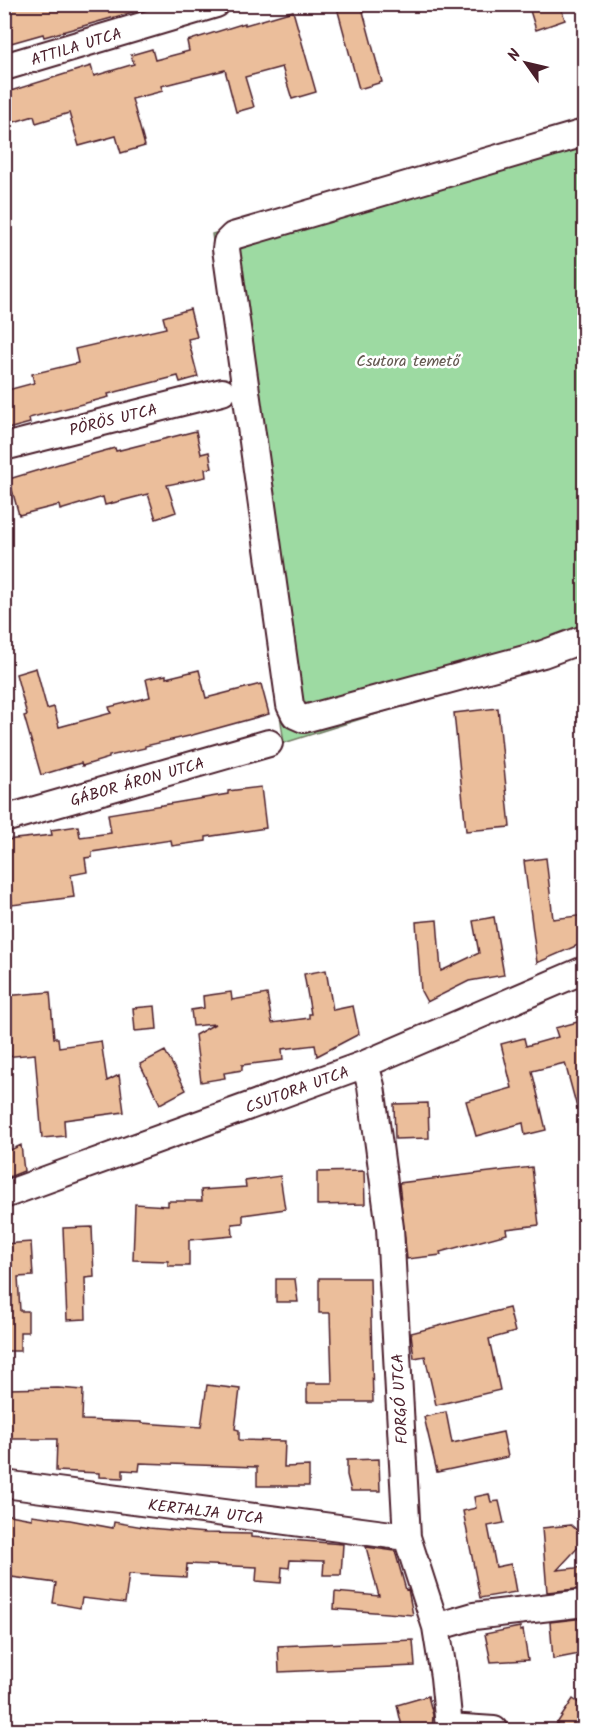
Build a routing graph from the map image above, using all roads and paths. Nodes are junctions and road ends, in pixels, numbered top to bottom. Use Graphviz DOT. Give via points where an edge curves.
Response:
graph roads {
  1 [pos="215,5"];
  2 [pos="4,67"];
  3 [pos="585,132"];
  4 [pos="222,392"];
  5 [pos="4,447"];
  6 [pos="585,639"];
  7 [pos="269,743"];
  8 [pos="4,819"];
  9 [pos="585,970"];
  10 [pos="365,1064"];
  11 [pos="4,1195"];
  12 [pos="4,1484"];
  13 [pos="407,1537"];
  14 [pos="585,1603"];
  15 [pos="436,1627"];
  16 [pos="448,1729"];
  17 [pos="494,1731"];
  1 -- 2 [label="street, ATTILA UTCA"];
  3 -- 6 [label="street" via="233,236 226,249 290,705 295,715 304,719"];
  4 -- 5 [label="street, PÖRÖS UTCA"];
  7 -- 8 [label="street, GÁBOR ÁRON UTCA"];
  9 -- 10 [label="street, CSUTORA UTCA"];
  10 -- 11 [label="street, CSUTORA UTCA"];
  10 -- 13 [label="street, FORGÓ UTCA" via="390,1228"];
  12 -- 13 [label="street, KERTALJA UTCA"];
  13 -- 15 [label="street, FORGÓ UTCA"];
  14 -- 15 [label="street" via="474,1616"];
  15 -- 16 [label="street, FORGÓ UTCA"];
  16 -- 17 [label="street"];
}
